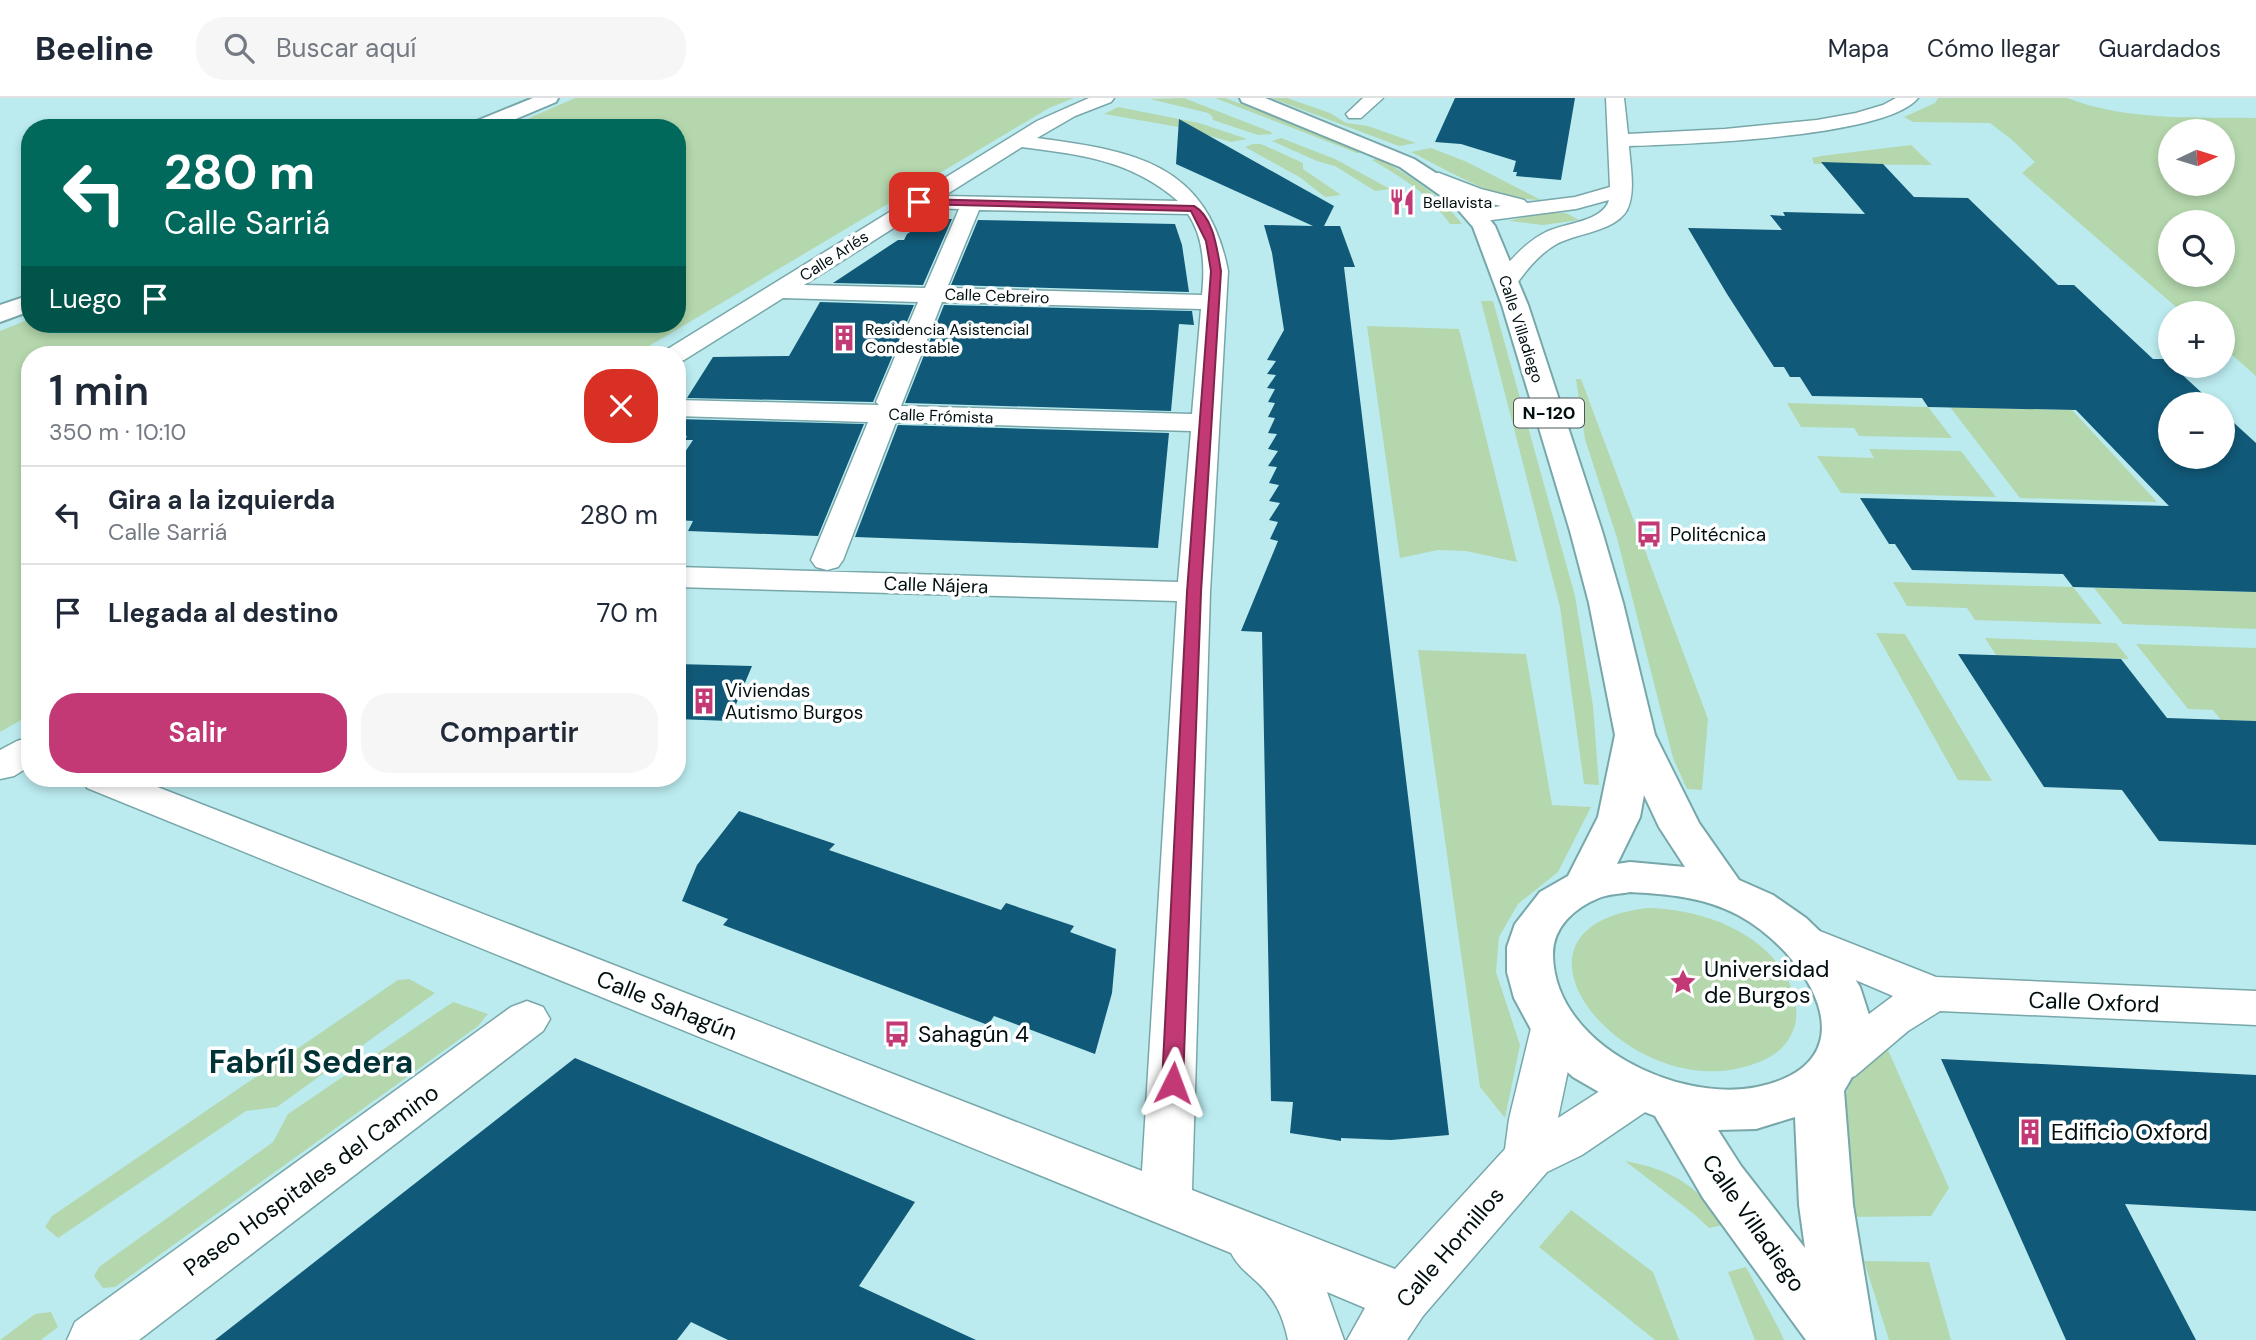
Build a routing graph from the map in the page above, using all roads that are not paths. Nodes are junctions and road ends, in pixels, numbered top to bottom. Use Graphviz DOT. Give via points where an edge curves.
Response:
graph roads {
  1 [pos="549,98"];
  2 [pos="1105,98"];
  3 [pos="1249,98"];
  4 [pos="1374,98"];
  5 [pos="1615,98"];
  6 [pos="1909,98"];
  7 [pos="1355,114"];
  8 [pos="498,119"];
  9 [pos="1619,140"];
  10 [pos="1020,141"];
  11 [pos="1432,177"];
  12 [pos="1618,200"];
  13 [pos="919,202"];
  14 [pos="1194,208"];
  15 [pos="1539,208"];
  16 [pos="969,211"];
  17 [pos="1481,221"];
  18 [pos="1567,231"];
  19 [pos="1506,282"];
  20 [pos="779,291"];
  21 [pos="1214,302"];
  22 [pos="21,306"];
  23 [pos="0,314"];
  24 [pos="686,348"];
  25 [pos="686,408"];
  26 [pos="1206,423"];
  27 [pos="827,560"];
  28 [pos="686,577"];
  29 [pos="1194,592"];
  30 [pos="1634,736"];
  31 [pos="121,787"];
  32 [pos="1585,886"];
  33 [pos="1723,891"];
  34 [pos="1807,942"];
  35 [pos="1932,994"];
  36 [pos="2256,1008"];
  37 [pos="527,1019"];
  38 [pos="1554,1027"];
  39 [pos="1828,1074"];
  40 [pos="1656,1096"];
  41 [pos="1529,1157"];
  42 [pos="1166,1204"];
  43 [pos="1233,1231"];
  44 [pos="1390,1319"];
  45 [pos="95,1340"];
  46 [pos="1316,1340"];
  47 [pos="1840,1340"];
  48 [pos="1846,1340"];
  1 -- 8 [label="main road"];
  2 -- 10 [label="street, Calle Arlés" via="1069,112"];
  3 -- 11 [label="main road, Calle Villadiego"];
  4 -- 7 [label="street"];
  5 -- 9 [label="street"];
  6 -- 9 [label="street" via="1834,124"];
  9 -- 12 [label="street"];
  10 -- 13 [label="street, Calle Arlés"];
  10 -- 14 [label="street" via="1130,162 1168,180"];
  11 -- 15 [label="street" via="1474,194"];
  11 -- 17 [label="main road, Calle Villadiego"];
  12 -- 15 [label="street"];
  12 -- 18 [label="street" via="1602,219"];
  13 -- 14 [label="street"];
  13 -- 20 [label="street, Calle Arlés"];
  14 -- 21 [label="street" via="1210,241 1216,271"];
  15 -- 17 [label="street"];
  16 -- 27 [label="street"];
  17 -- 18 [label="street"];
  17 -- 19 [label="main road, Calle Villadiego"];
  18 -- 19 [label="street" via="1522,259"];
  19 -- 30 [label="main road, Calle Villadiego / N-120" via="1586,531"];
  20 -- 21 [label="street, Calle Cebreiro"];
  20 -- 24 [label="street, Calle Arlés"];
  21 -- 26 [label="street"];
  22 -- 23 [label="main road"];
  25 -- 26 [label="street, Calle Frómista"];
  26 -- 29 [label="street"];
  28 -- 29 [label="street, Calle Nájera"];
  29 -- 42 [label="street"];
  30 -- 32 [label="main road, Calle Villadiego" via="1619,817"];
  30 -- 33 [label="main road, Calle Villadiego" via="1680,827"];
  31 -- 42 [label="street, Calle Sahagún"];
  32 -- 33 [label="main road" via="1630,877 1676,879"];
  32 -- 38 [label="main road" via="1546,913 1534,932 1528,955 1532,990"];
  33 -- 34 [label="main road" via="1756,905"];
  34 -- 35 [label="street, Calle Oxford"];
  34 -- 39 [label="main road" via="1841,990 1849,1025 1845,1045"];
  35 -- 36 [label="street, Calle Oxford"];
  35 -- 39 [label="street" via="1892,1020"];
  37 -- 45 [label="street, Paseo Hospitales del Camino"];
  38 -- 40 [label="main road" via="1590,1063"];
  38 -- 41 [label="street"];
  39 -- 40 [label="main road" via="1786,1101 1747,1109 1710,1109"];
  39 -- 48 [label="main road, Calle Villadiego" via="1826,1205"];
  40 -- 41 [label="street, Calle Hornillos"];
  40 -- 47 [label="main road, Calle Villadiego"];
  41 -- 44 [label="street, Calle Hornillos"];
  42 -- 43 [label="street, Calle Sahagún"];
  43 -- 44 [label="street, Calle Sahagún"];
  43 -- 46 [label="street, Calle Sahagún" via="1285,1270 1311,1313"];
}
